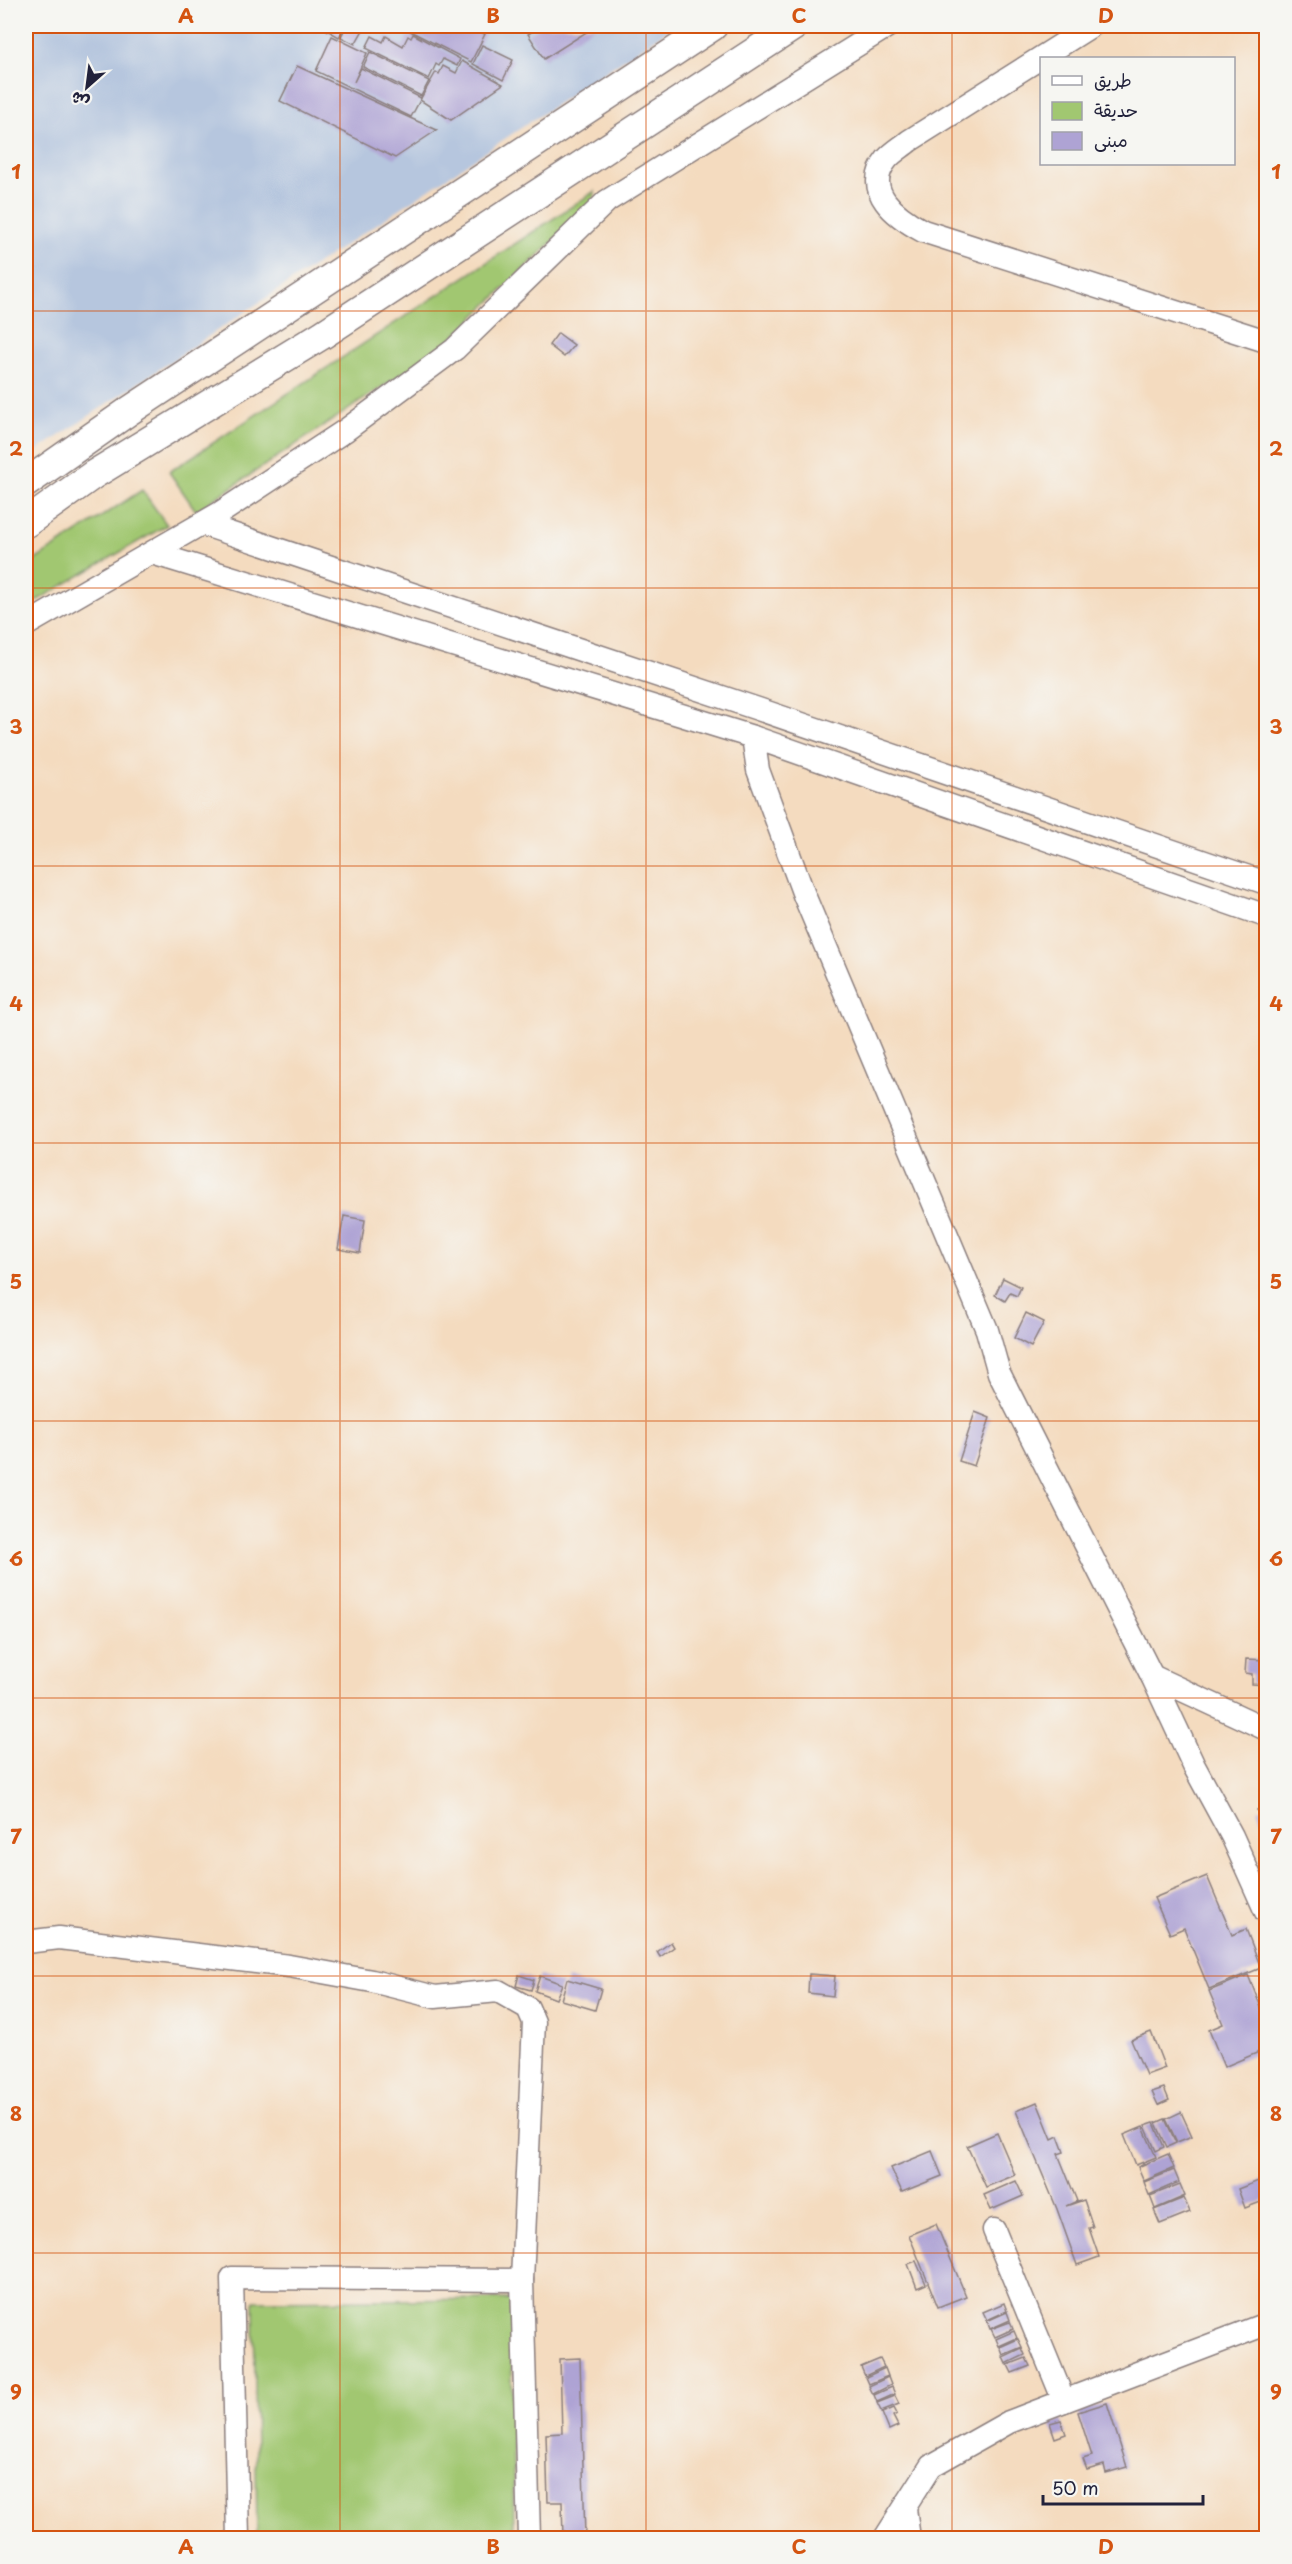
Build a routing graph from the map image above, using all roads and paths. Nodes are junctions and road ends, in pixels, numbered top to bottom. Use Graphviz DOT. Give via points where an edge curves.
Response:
graph roads {
  1 [pos="713,26"];
  2 [pos="794,26"];
  3 [pos="888,26"];
  4 [pos="1091,26"];
  5 [pos="1042,57"];
  6 [pos="1040,58"];
  7 [pos="1266,341"];
  8 [pos="26,483"];
  9 [pos="26,523"];
  10 [pos="202,524"];
  11 [pos="152,553"];
  12 [pos="26,625"];
  13 [pos="753,736"];
  14 [pos="1266,883"];
  15 [pos="1266,916"];
  16 [pos="1152,1676"];
  17 [pos="1266,1729"];
  18 [pos="1266,1912"];
  19 [pos="26,1942"];
  20 [pos="994,2230"];
  21 [pos="522,2280"];
  22 [pos="1266,2324"];
  23 [pos="1064,2401"];
  24 [pos="905,2509"];
  25 [pos="238,2538"];
  26 [pos="529,2538"];
  27 [pos="885,2538"];
  28 [pos="909,2538"];
  1 -- 8 [label="main road"];
  2 -- 9 [label="main road" via="322,335 93,475"];
  3 -- 10 [label="street" via="607,201 455,349 346,430"];
  4 -- 5 [label="street"];
  6 -- 7 [label="street" via="888,158 877,179 880,194 892,210 924,231"];
  10 -- 11 [label="street"];
  10 -- 14 [label="street"];
  11 -- 12 [label="street"];
  11 -- 13 [label="street"];
  13 -- 15 [label="street"];
  13 -- 16 [label="street" via="758,770 804,895 987,1330 999,1373"];
  16 -- 17 [label="street"];
  16 -- 18 [label="street"];
  19 -- 21 [label="street" via="59,1938 289,1966 435,1996 498,1991 528,2008 534,2022"];
  20 -- 23 [label="street"];
  21 -- 25 [label="street" via="232,2278"];
  21 -- 26 [label="street"];
  22 -- 23 [label="street"];
  23 -- 24 [label="street" via="1009,2422 931,2466"];
  24 -- 27 [label="street"];
  24 -- 28 [label="street"];
}
